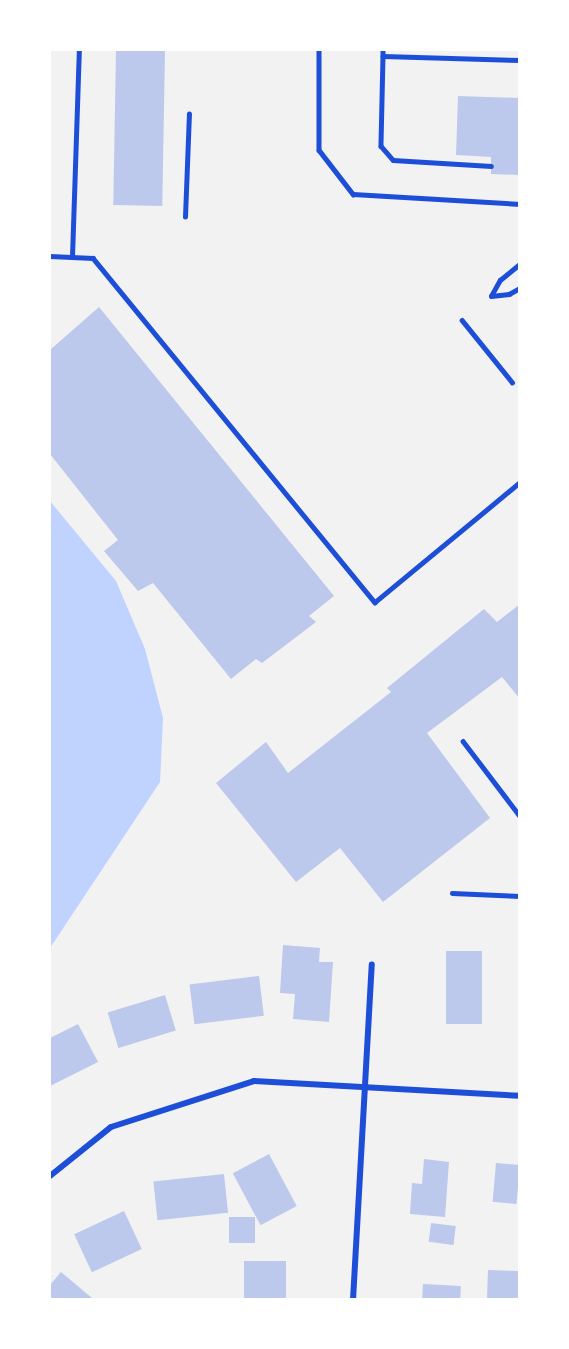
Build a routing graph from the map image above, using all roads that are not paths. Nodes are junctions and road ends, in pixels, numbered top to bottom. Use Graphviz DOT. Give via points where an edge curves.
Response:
graph roads {
  1 [pos="79,50"];
  2 [pos="319,50"];
  3 [pos="383,50"];
  4 [pos="383,56"];
  5 [pos="519,60"];
  6 [pos="189,114"];
  7 [pos="491,166"];
  8 [pos="519,204"];
  9 [pos="185,217"];
  10 [pos="50,256"];
  11 [pos="72,257"];
  12 [pos="519,264"];
  13 [pos="519,288"];
  14 [pos="462,320"];
  15 [pos="512,382"];
  16 [pos="519,482"];
  17 [pos="463,741"];
  18 [pos="519,816"];
  19 [pos="452,893"];
  20 [pos="519,896"];
  21 [pos="372,965"];
  22 [pos="365,1087"];
  23 [pos="519,1096"];
  24 [pos="50,1176"];
  25 [pos="353,1299"];
  1 -- 11 [label="lane"];
  2 -- 8 [label="lane" via="320,150 353,194"];
  3 -- 4 [label="lane"];
  4 -- 5 [label="lane"];
  4 -- 7 [label="lane" via="381,146 393,160"];
  6 -- 9 [label="lane"];
  10 -- 11 [label="lane"];
  11 -- 16 [label="lane" via="93,258 375,602"];
  12 -- 13 [label="lane" via="500,280 491,296 509,294"];
  14 -- 15 [label="lane"];
  17 -- 18 [label="lane"];
  19 -- 20 [label="lane"];
  21 -- 22 [label="street"];
  22 -- 23 [label="street"];
  22 -- 24 [label="street" via="254,1081 111,1127"];
  22 -- 25 [label="street"];
}
